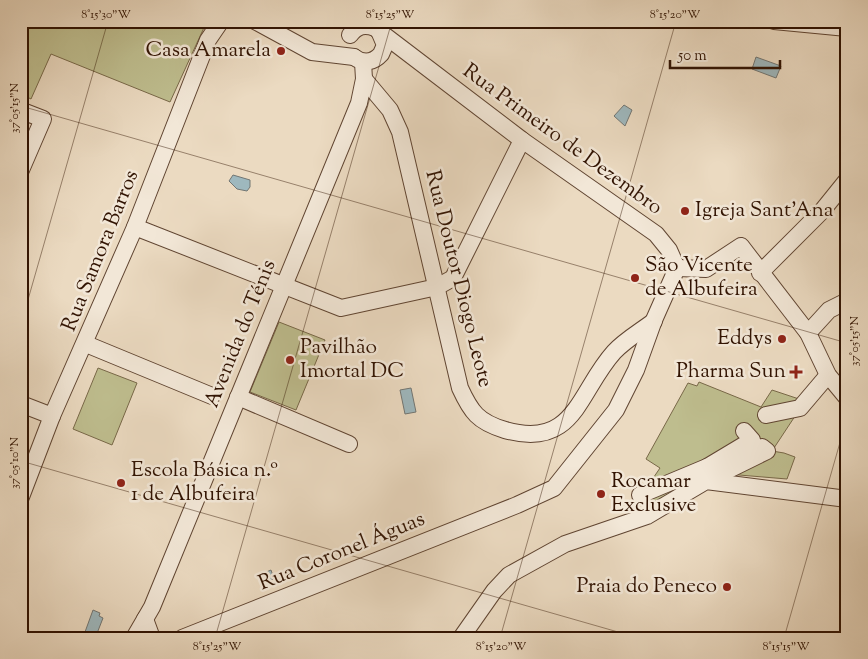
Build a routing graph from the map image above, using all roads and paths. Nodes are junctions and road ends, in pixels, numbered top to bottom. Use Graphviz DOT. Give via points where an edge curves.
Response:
graph roads {
  1 [pos="221,21"];
  2 [pos="255,21"];
  3 [pos="774,21"];
  4 [pos="374,26"];
  5 [pos="351,28"];
  6 [pos="847,28"];
  7 [pos="359,59"];
  8 [pos="364,79"];
  9 [pos="21,120"];
  10 [pos="522,140"];
  11 [pos="21,170"];
  12 [pos="847,180"];
  13 [pos="135,227"];
  14 [pos="678,268"];
  15 [pos="760,273"];
  16 [pos="284,286"];
  17 [pos="437,287"];
  18 [pos="847,301"];
  19 [pos="654,320"];
  20 [pos="808,333"];
  21 [pos="86,344"];
  22 [pos="828,374"];
  23 [pos="212,396"];
  24 [pos="238,397"];
  25 [pos="847,398"];
  26 [pos="21,404"];
  27 [pos="766,415"];
  28 [pos="52,416"];
  29 [pos="744,431"];
  30 [pos="349,444"];
  31 [pos="706,474"];
  32 [pos="640,494"];
  33 [pos="21,497"];
  34 [pos="847,499"];
  35 [pos="145,619"];
  36 [pos="134,638"];
  37 [pos="152,638"];
  38 [pos="182,638"];
  39 [pos="461,638"];
  1 -- 13 [label="street, Rua Samora Barros" via="208,40"];
  2 -- 7 [label="street" via="312,52"];
  3 -- 6 [label="street"];
  4 -- 5 [label="street"];
  4 -- 7 [label="street" via="384,40 381,54 373,61"];
  4 -- 10 [label="street, Rua Primeiro de Dezembro"];
  5 -- 7 [label="street" via="349,49"];
  7 -- 8 [label="street, Avenida do Ténis"];
  8 -- 16 [label="street, Avenida do Ténis" via="359,103"];
  8 -- 17 [label="street, Rua Doutor Diogo Leote" via="390,110 400,132"];
  9 -- 11 [label="street" via="25,112 43,119"];
  10 -- 14 [label="street, Rua Primeiro de Dezembro" via="656,234"];
  10 -- 17 [label="street" via="453,278"];
  12 -- 15 [label="street" via="822,211"];
  13 -- 16 [label="street"];
  13 -- 21 [label="street, Rua Samora Barros"];
  14 -- 15 [label="street" via="706,268 741,246"];
  14 -- 19 [label="street, Rua Coronel Águas"];
  15 -- 20 [label="street"];
  16 -- 17 [label="street" via="341,308"];
  16 -- 24 [label="street, Avenida do Ténis"];
  17 -- 19 [label="street, Rua Doutor Diogo Leote" via="460,388 471,412 493,426 522,435 552,432 568,421 615,352"];
  18 -- 20 [label="street" via="829,310"];
  19 -- 38 [label="street, Rua Coronel Águas" via="636,370 616,410 554,488"];
  20 -- 22 [label="street"];
  21 -- 23 [label="street"];
  21 -- 28 [label="street, Rua Samora Barros"];
  22 -- 25 [label="street"];
  22 -- 27 [label="street" via="800,408"];
  24 -- 30 [label="street"];
  24 -- 35 [label="street, Avenida do Ténis"];
  26 -- 28 [label="street"];
  28 -- 33 [label="street, Rua Samora Barros"];
  29 -- 31 [label="street" via="752,440"];
  31 -- 32 [label="street"];
  31 -- 34 [label="street"];
  31 -- 39 [label="street" via="647,516 565,544 509,575"];
  35 -- 36 [label="street, Avenida do Ténis"];
  35 -- 37 [label="street"];
}
